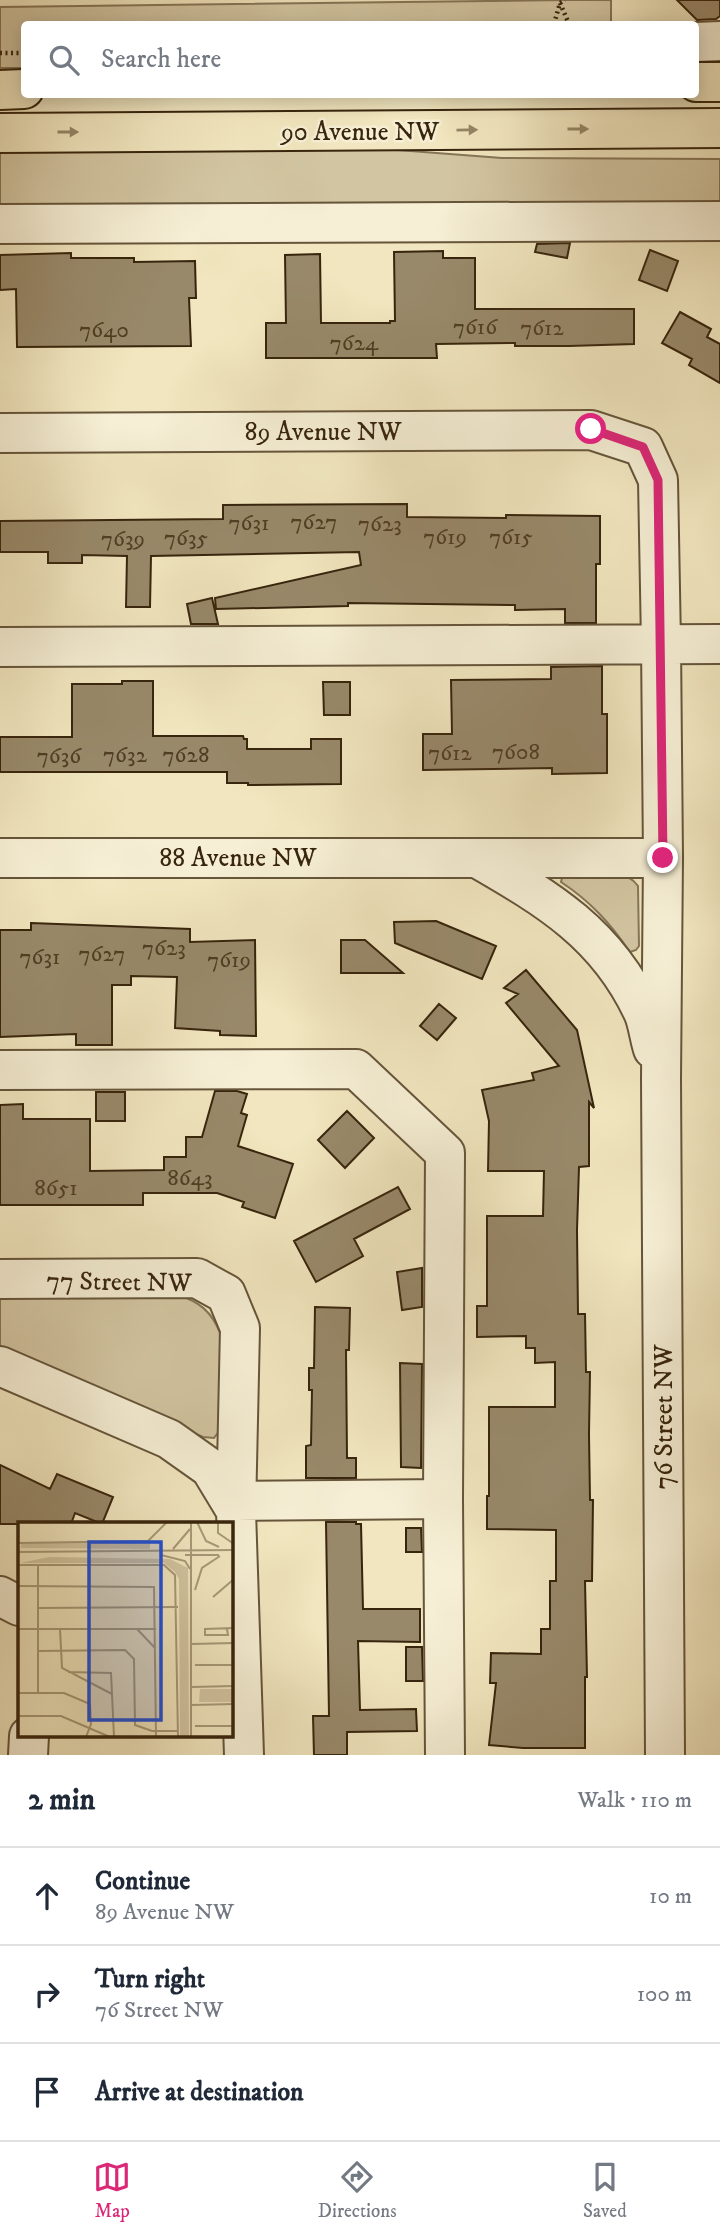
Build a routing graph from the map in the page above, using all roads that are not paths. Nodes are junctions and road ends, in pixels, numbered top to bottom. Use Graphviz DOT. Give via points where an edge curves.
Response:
graph roads {
  1 [pos="720,41"];
  2 [pos="699,42"];
  3 [pos="699,82"];
  4 [pos="720,82"];
  5 [pos="21,89"];
  6 [pos="0,90"];
  7 [pos="717,129"];
  8 [pos="0,133"];
  9 [pos="720,221"];
  10 [pos="0,224"];
  11 [pos="0,433"];
  12 [pos="643,447"];
  13 [pos="661,643"];
  14 [pos="720,644"];
  15 [pos="0,647"];
  16 [pos="475,856"];
  17 [pos="0,858"];
  18 [pos="663,858"];
  19 [pos="0,1070"];
  20 [pos="661,1079"];
  21 [pos="0,1279"];
  22 [pos="0,1366"];
  23 [pos="443,1499"];
  24 [pos="237,1506"];
  25 [pos="0,1596"];
  26 [pos="18,1605"];
  27 [pos="244,1755"];
  28 [pos="445,1755"];
  29 [pos="665,1755"];
  1 -- 2 [label="street"];
  3 -- 4 [label="main road"];
  5 -- 6 [label="main road"];
  8 -- 7 [label="main road, 90 Avenue NW, one-way"];
  9 -- 10 [label="street"];
  11 -- 12 [label="street, 89 Avenue NW" via="591,429"];
  12 -- 13 [label="street, 76 Street NW" via="658,480"];
  13 -- 14 [label="street"];
  13 -- 15 [label="street"];
  13 -- 18 [label="street, 76 Street NW"];
  16 -- 17 [label="street, 88 Avenue NW"];
  16 -- 18 [label="street, 88 Avenue NW"];
  16 -- 20 [label="street, 76 Street NW" via="564,912 592,937 643,1014"];
  18 -- 20 [label="street, 76 Street NW"];
  19 -- 23 [label="street" via="356,1069 444,1153"];
  20 -- 29 [label="street, 76 Street NW"];
  21 -- 24 [label="street, 77 Street NW" via="197,1278 226,1294 240,1328"];
  22 -- 24 [label="street, 77 Street NW" via="169,1439 210,1468"];
  23 -- 24 [label="street"];
  23 -- 28 [label="street"];
  24 -- 27 [label="street, 77 Street NW"];
  25 -- 26 [label="street"];
}
